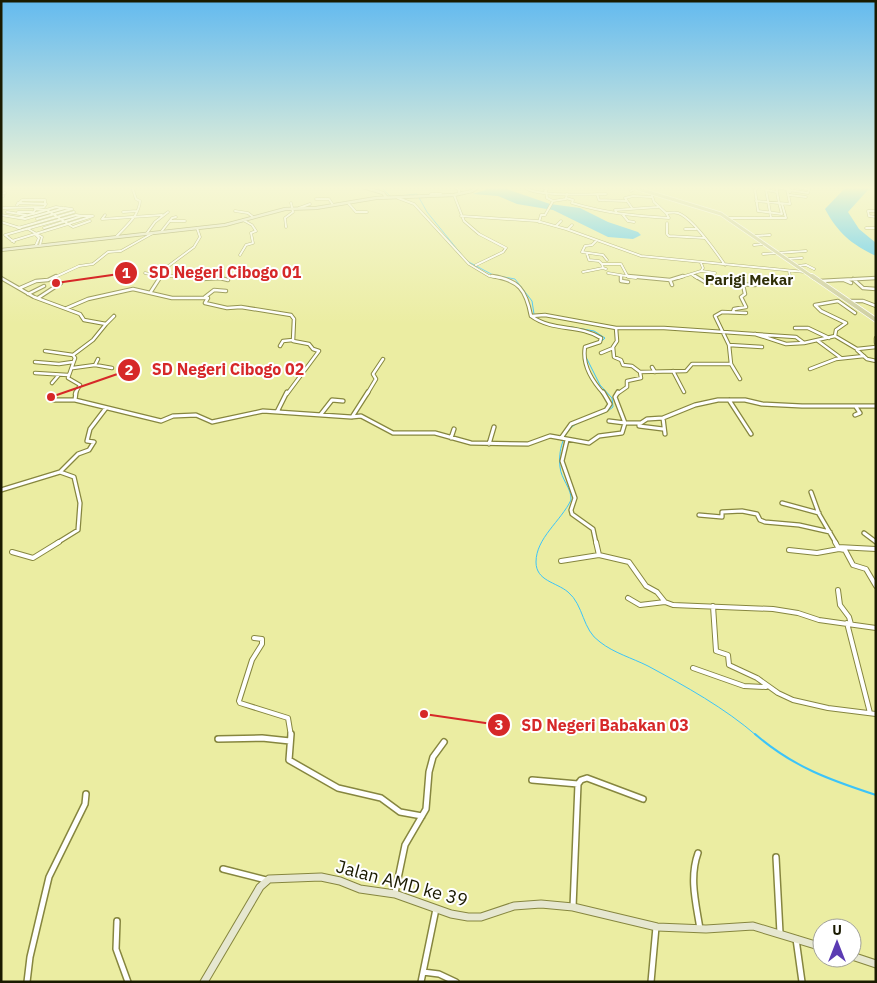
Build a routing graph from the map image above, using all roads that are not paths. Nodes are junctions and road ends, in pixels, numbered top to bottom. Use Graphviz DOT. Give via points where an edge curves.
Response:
graph roads {
  1 [pos="12,233"];
  2 [pos="15,233"];
  3 [pos="40,233"];
  4 [pos="120,233"];
  5 [pos="146,233"];
  6 [pos="152,233"];
  7 [pos="198,233"];
  8 [pos="252,233"];
  9 [pos="440,233"];
  10 [pos="479,233"];
  11 [pos="575,233"];
  12 [pos="668,233"];
  13 [pos="700,233"];
  14 [pos="749,233"];
  15 [pos="36,234"];
  16 [pos="770,235"];
  17 [pos="754,236"];
  18 [pos="116,237"];
  19 [pos="705,238"];
  20 [pos="23,239"];
  21 [pos="596,241"];
  22 [pos="765,244"];
  23 [pos="38,245"];
  24 [pos="754,245"];
  25 [pos="1,250"];
  26 [pos="806,251"];
  27 [pos="778,253"];
  28 [pos="587,254"];
  29 [pos="764,254"];
  30 [pos="240,255"];
  31 [pos="802,258"];
  32 [pos="787,259"];
  33 [pos="606,260"];
  34 [pos="701,263"];
  35 [pos="602,264"];
  36 [pos="476,265"];
  37 [pos="726,265"];
  38 [pos="797,266"];
  39 [pos="814,269"];
  40 [pos="701,271"];
  41 [pos="789,271"];
  42 [pos="583,272"];
  43 [pos="806,272"];
  44 [pos="145,273"];
  45 [pos="214,273"];
  46 [pos="608,273"];
  47 [pos="715,273"];
  48 [pos="691,274"];
  49 [pos="155,276"];
  50 [pos="160,276"];
  51 [pos="204,276"];
  52 [pos="621,276"];
  53 [pos="626,276"];
  54 [pos="790,276"];
  55 [pos="1,278"];
  56 [pos="876,278"];
  57 [pos="853,279"];
  58 [pos="6,280"];
  59 [pos="228,280"];
  60 [pos="670,280"];
  61 [pos="843,280"];
  62 [pos="819,281"];
  63 [pos="1,282"];
  64 [pos="628,282"];
  65 [pos="761,282"];
  66 [pos="61,283"];
  67 [pos="851,283"];
  68 [pos="672,285"];
  69 [pos="743,285"];
  70 [pos="44,286"];
  71 [pos="20,289"];
  72 [pos="876,290"];
  73 [pos="226,291"];
  74 [pos="150,293"];
  75 [pos="27,294"];
  76 [pos="38,298"];
  77 [pos="205,298"];
  78 [pos="848,301"];
  79 [pos="876,306"];
  80 [pos="66,309"];
  81 [pos="733,312"];
  82 [pos="746,313"];
  83 [pos="855,313"];
  84 [pos="114,316"];
  85 [pos="531,316"];
  86 [pos="876,320"];
  87 [pos="106,324"];
  88 [pos="616,328"];
  89 [pos="795,328"];
  90 [pos="724,332"];
  91 [pos="755,334"];
  92 [pos="835,336"];
  93 [pos="829,338"];
  94 [pos="876,338"];
  95 [pos="293,340"];
  96 [pos="818,341"];
  97 [pos="804,343"];
  98 [pos="876,343"];
  99 [pos="729,345"];
  100 [pos="280,346"];
  101 [pos="762,347"];
  102 [pos="613,348"];
  103 [pos="876,348"];
  104 [pos="857,349"];
  105 [pos="45,351"];
  106 [pos="600,353"];
  107 [pos="73,355"];
  108 [pos="864,356"];
  109 [pos="841,358"];
  110 [pos="98,359"];
  111 [pos="383,359"];
  112 [pos="876,361"];
  113 [pos="35,362"];
  114 [pos="73,362"];
  115 [pos="731,364"];
  116 [pos="94,365"];
  117 [pos="652,367"];
  118 [pos="73,368"];
  119 [pos="112,368"];
  120 [pos="810,369"];
  121 [pos="673,371"];
  122 [pos="640,372"];
  123 [pos="655,372"];
  124 [pos="34,374"];
  125 [pos="68,375"];
  126 [pos="58,376"];
  127 [pos="740,379"];
  128 [pos="52,383"];
  129 [pos="684,392"];
  130 [pos="53,400"];
  131 [pos="74,400"];
  132 [pos="729,400"];
  133 [pos="343,401"];
  134 [pos="856,406"];
  135 [pos="876,406"];
  136 [pos="106,408"];
  137 [pos="277,412"];
  138 [pos="320,414"];
  139 [pos="855,414"];
  140 [pos="352,417"];
  141 [pos="663,418"];
  142 [pos="609,421"];
  143 [pos="625,422"];
  144 [pos="640,426"];
  145 [pos="494,427"];
  146 [pos="454,428"];
  147 [pos="663,429"];
  148 [pos="665,434"];
  149 [pos="751,434"];
  150 [pos="451,438"];
  151 [pos="561,438"];
  152 [pos="567,440"];
  153 [pos="489,444"];
  154 [pos="60,472"];
  155 [pos="1,490"];
  156 [pos="811,492"];
  157 [pos="782,503"];
  158 [pos="819,514"];
  159 [pos="700,515"];
  160 [pos="830,532"];
  161 [pos="864,533"];
  162 [pos="876,542"];
  163 [pos="839,548"];
  164 [pos="876,549"];
  165 [pos="789,550"];
  166 [pos="12,552"];
  167 [pos="599,555"];
  168 [pos="561,561"];
  169 [pos="876,586"];
  170 [pos="838,590"];
  171 [pos="628,598"];
  172 [pos="665,602"];
  173 [pos="713,606"];
  174 [pos="849,624"];
  175 [pos="876,628"];
  176 [pos="254,638"];
  177 [pos="693,668"];
  178 [pos="767,687"];
  179 [pos="870,713"];
  180 [pos="876,714"];
  181 [pos="218,739"];
  182 [pos="290,741"];
  183 [pos="444,742"];
  184 [pos="532,780"];
  185 [pos="578,784"];
  186 [pos="86,794"];
  187 [pos="643,799"];
  188 [pos="422,816"];
  189 [pos="698,854"];
  190 [pos="776,857"];
  191 [pos="223,870"];
  192 [pos="266,880"];
  193 [pos="395,894"];
  194 [pos="572,907"];
  195 [pos="436,908"];
  196 [pos="117,921"];
  197 [pos="656,927"];
  198 [pos="700,929"];
  199 [pos="780,933"];
  200 [pos="796,939"];
  201 [pos="812,944"];
  202 [pos="862,959"];
  203 [pos="876,964"];
  204 [pos="423,972"];
  205 [pos="27,982"];
  206 [pos="128,982"];
  207 [pos="204,982"];
  208 [pos="421,982"];
  209 [pos="456,982"];
  210 [pos="651,982"];
  211 [pos="802,982"];
  1 -- 20 [label="street" via="5,236 13,242"];
  2 -- 20 [label="street"];
  3 -- 15 [label="street"];
  4 -- 18 [label="street"];
  5 -- 18 [label="street"];
  6 -- 71 [label="street" via="121,251 108,252 93,264 79,266"];
  7 -- 49 [label="street" via="200,237 195,246"];
  8 -- 30 [label="street" via="253,243 246,244"];
  9 -- 85 [label="street" via="469,264 492,277 506,278 518,284 528,300"];
  10 -- 36 [label="street" via="506,248"];
  11 -- 21 [label="street"];
  12 -- 19 [label="street" via="668,236"];
  13 -- 19 [label="street"];
  14 -- 17 [label="main road"];
  15 -- 20 [label="street"];
  15 -- 23 [label="street"];
  16 -- 17 [label="street"];
  17 -- 22 [label="main road"];
  18 -- 23 [label="street"];
  19 -- 37 [label="street"];
  21 -- 28 [label="street" via="585,246 582,252"];
  21 -- 34 [label="street" via="634,255"];
  22 -- 24 [label="street"];
  22 -- 27 [label="main road"];
  23 -- 25 [label="street"];
  26 -- 27 [label="street"];
  27 -- 29 [label="street"];
  27 -- 32 [label="main road"];
  28 -- 33 [label="street" via="604,255"];
  28 -- 35 [label="street" via="589,260 599,260"];
  31 -- 32 [label="street"];
  32 -- 38 [label="main road"];
  34 -- 37 [label="street"];
  34 -- 40 [label="street"];
  35 -- 42 [label="street" via="604,268"];
  35 -- 53 [label="street" via="621,264"];
  37 -- 41 [label="street"];
  38 -- 39 [label="street" via="806,265"];
  38 -- 43 [label="main road"];
  40 -- 47 [label="street"];
  40 -- 48 [label="street"];
  41 -- 43 [label="street"];
  41 -- 54 [label="street"];
  43 -- 62 [label="main road"];
  44 -- 49 [label="street"];
  45 -- 51 [label="street"];
  46 -- 52 [label="street"];
  48 -- 60 [label="street"];
  48 -- 69 [label="street" via="704,281"];
  49 -- 50 [label="street"];
  50 -- 51 [label="street"];
  50 -- 74 [label="street"];
  51 -- 59 [label="street" via="202,278"];
  52 -- 53 [label="street"];
  52 -- 64 [label="street" via="621,281"];
  53 -- 60 [label="street"];
  55 -- 58 [label="street"];
  56 -- 57 [label="street"];
  57 -- 61 [label="street"];
  57 -- 72 [label="street" via="863,288"];
  58 -- 63 [label="street"];
  58 -- 71 [label="street"];
  60 -- 68 [label="street"];
  61 -- 62 [label="street"];
  61 -- 67 [label="street"];
  62 -- 78 [label="main road"];
  65 -- 69 [label="street"];
  66 -- 76 [label="street"];
  69 -- 81 [label="street" via="745,294 741,296 746,307"];
  70 -- 75 [label="street"];
  71 -- 75 [label="street"];
  73 -- 77 [label="street" via="214,290"];
  74 -- 77 [label="street" via="169,298"];
  74 -- 80 [label="street" via="131,290 86,300"];
  75 -- 76 [label="street"];
  76 -- 80 [label="street"];
  77 -- 95 [label="street" via="208,299 206,303 227,308 238,306 291,315 294,319"];
  78 -- 79 [label="street" via="861,300"];
  78 -- 86 [label="main road"];
  80 -- 87 [label="street" via="80,314 84,320"];
  81 -- 82 [label="street"];
  81 -- 90 [label="street" via="716,316"];
  83 -- 92 [label="street" via="838,301 815,306 846,324 836,330"];
  84 -- 87 [label="street"];
  85 -- 88 [label="street" via="544,315"];
  85 -- 151 [label="street" via="551,326 590,331 602,340 585,347 584,357 591,375 610,404 599,413 571,424"];
  87 -- 107 [label="street" via="93,340"];
  88 -- 90 [label="street"];
  88 -- 102 [label="street" via="617,341"];
  89 -- 93 [label="street" via="810,329"];
  90 -- 91 [label="street"];
  90 -- 99 [label="street"];
  91 -- 97 [label="street" via="786,344"];
  91 -- 97 [label="street" via="796,337"];
  92 -- 93 [label="street"];
  92 -- 104 [label="street"];
  93 -- 96 [label="street"];
  94 -- 98 [label="street"];
  95 -- 100 [label="street" via="283,341"];
  95 -- 137 [label="street" via="319,351"];
  96 -- 97 [label="street"];
  96 -- 109 [label="street"];
  99 -- 101 [label="street"];
  99 -- 115 [label="street"];
  102 -- 106 [label="street"];
  102 -- 122 [label="street" via="615,358"];
  103 -- 104 [label="street"];
  104 -- 108 [label="street"];
  105 -- 107 [label="street"];
  107 -- 114 [label="street"];
  108 -- 109 [label="street"];
  108 -- 112 [label="street"];
  109 -- 120 [label="street"];
  110 -- 116 [label="street"];
  111 -- 140 [label="street" via="373,374 376,379"];
  113 -- 114 [label="street"];
  114 -- 118 [label="street"];
  115 -- 121 [label="street" via="692,364 688,370"];
  115 -- 127 [label="street"];
  116 -- 118 [label="street"];
  116 -- 119 [label="street"];
  117 -- 123 [label="street"];
  118 -- 125 [label="street"];
  121 -- 123 [label="street"];
  121 -- 129 [label="street"];
  122 -- 123 [label="street"];
  122 -- 143 [label="street" via="641,378 627,381 627,388 615,397"];
  124 -- 126 [label="street"];
  125 -- 126 [label="street"];
  125 -- 131 [label="street" via="71,381 80,385"];
  126 -- 128 [label="street"];
  130 -- 131 [label="street"];
  131 -- 136 [label="street"];
  132 -- 134 [label="street" via="802,406"];
  132 -- 141 [label="street" via="696,405"];
  132 -- 149 [label="street"];
  133 -- 138 [label="street" via="332,400"];
  134 -- 135 [label="street"];
  134 -- 139 [label="street" via="860,413"];
  136 -- 137 [label="street" via="158,421 188,415 212,422 259,411"];
  136 -- 154 [label="street" via="90,429 87,441 94,442 89,450 78,454"];
  137 -- 138 [label="street"];
  138 -- 140 [label="street"];
  140 -- 150 [label="street" via="361,416 393,433 435,433"];
  141 -- 144 [label="street" via="647,420"];
  141 -- 147 [label="street"];
  142 -- 143 [label="street"];
  143 -- 144 [label="street"];
  143 -- 152 [label="street" via="623,432 601,436 589,443"];
  144 -- 147 [label="street"];
  145 -- 153 [label="street"];
  146 -- 150 [label="street"];
  147 -- 148 [label="street"];
  150 -- 153 [label="street"];
  151 -- 152 [label="street"];
  151 -- 153 [label="street" via="550,436 528,444"];
  152 -- 167 [label="street" via="562,460 575,498 571,512 593,529"];
  154 -- 155 [label="street"];
  154 -- 166 [label="street" via="74,477 80,503 79,528 33,558"];
  156 -- 158 [label="street" via="812,504"];
  157 -- 158 [label="street"];
  158 -- 160 [label="street"];
  159 -- 160 [label="street" via="722,517 722,512 742,511 757,514 765,522"];
  160 -- 163 [label="street"];
  161 -- 162 [label="street"];
  163 -- 164 [label="street"];
  163 -- 165 [label="street" via="817,553"];
  163 -- 169 [label="street" via="845,550 853,565 866,569"];
  167 -- 168 [label="street"];
  167 -- 172 [label="street" via="629,562 641,581"];
  170 -- 174 [label="street" via="840,605 849,617"];
  171 -- 172 [label="street" via="640,605"];
  172 -- 173 [label="street"];
  173 -- 174 [label="street" via="779,610"];
  173 -- 178 [label="street" via="712,616 718,638 716,651 728,655 729,665 757,678"];
  174 -- 175 [label="street"];
  174 -- 179 [label="street"];
  176 -- 182 [label="street" via="262,639 262,644 252,660 239,701 288,718"];
  177 -- 178 [label="street" via="744,686"];
  178 -- 179 [label="street" via="818,708"];
  179 -- 180 [label="street"];
  181 -- 182 [label="street"];
  182 -- 188 [label="street" via="289,760 292,762 338,788 381,798 400,812"];
  183 -- 188 [label="street" via="433,757"];
  184 -- 185 [label="street"];
  185 -- 187 [label="street" via="587,778"];
  185 -- 194 [label="street"];
  186 -- 205 [label="street" via="85,804 49,876"];
  188 -- 193 [label="street" via="405,845"];
  189 -- 198 [label="street" via="694,880"];
  190 -- 199 [label="street"];
  191 -- 192 [label="street"];
  192 -- 193 [label="street, Jalan AMD ke 39" via="321,877 360,889"];
  192 -- 207 [label="street"];
  193 -- 195 [label="street, Jalan AMD ke 39"];
  194 -- 195 [label="street, Jalan AMD ke 39" via="522,904 474,917"];
  194 -- 197 [label="street, Jalan AMD ke 39"];
  195 -- 204 [label="street"];
  196 -- 206 [label="street" via="116,949"];
  197 -- 198 [label="street, Jalan AMD ke 39"];
  197 -- 210 [label="street"];
  198 -- 199 [label="street, Jalan AMD ke 39" via="746,926"];
  199 -- 200 [label="street, Jalan AMD ke 39"];
  200 -- 201 [label="street, Jalan AMD ke 39"];
  200 -- 211 [label="street"];
  202 -- 203 [label="street"];
  204 -- 208 [label="street"];
  204 -- 209 [label="street" via="439,974"];
}
